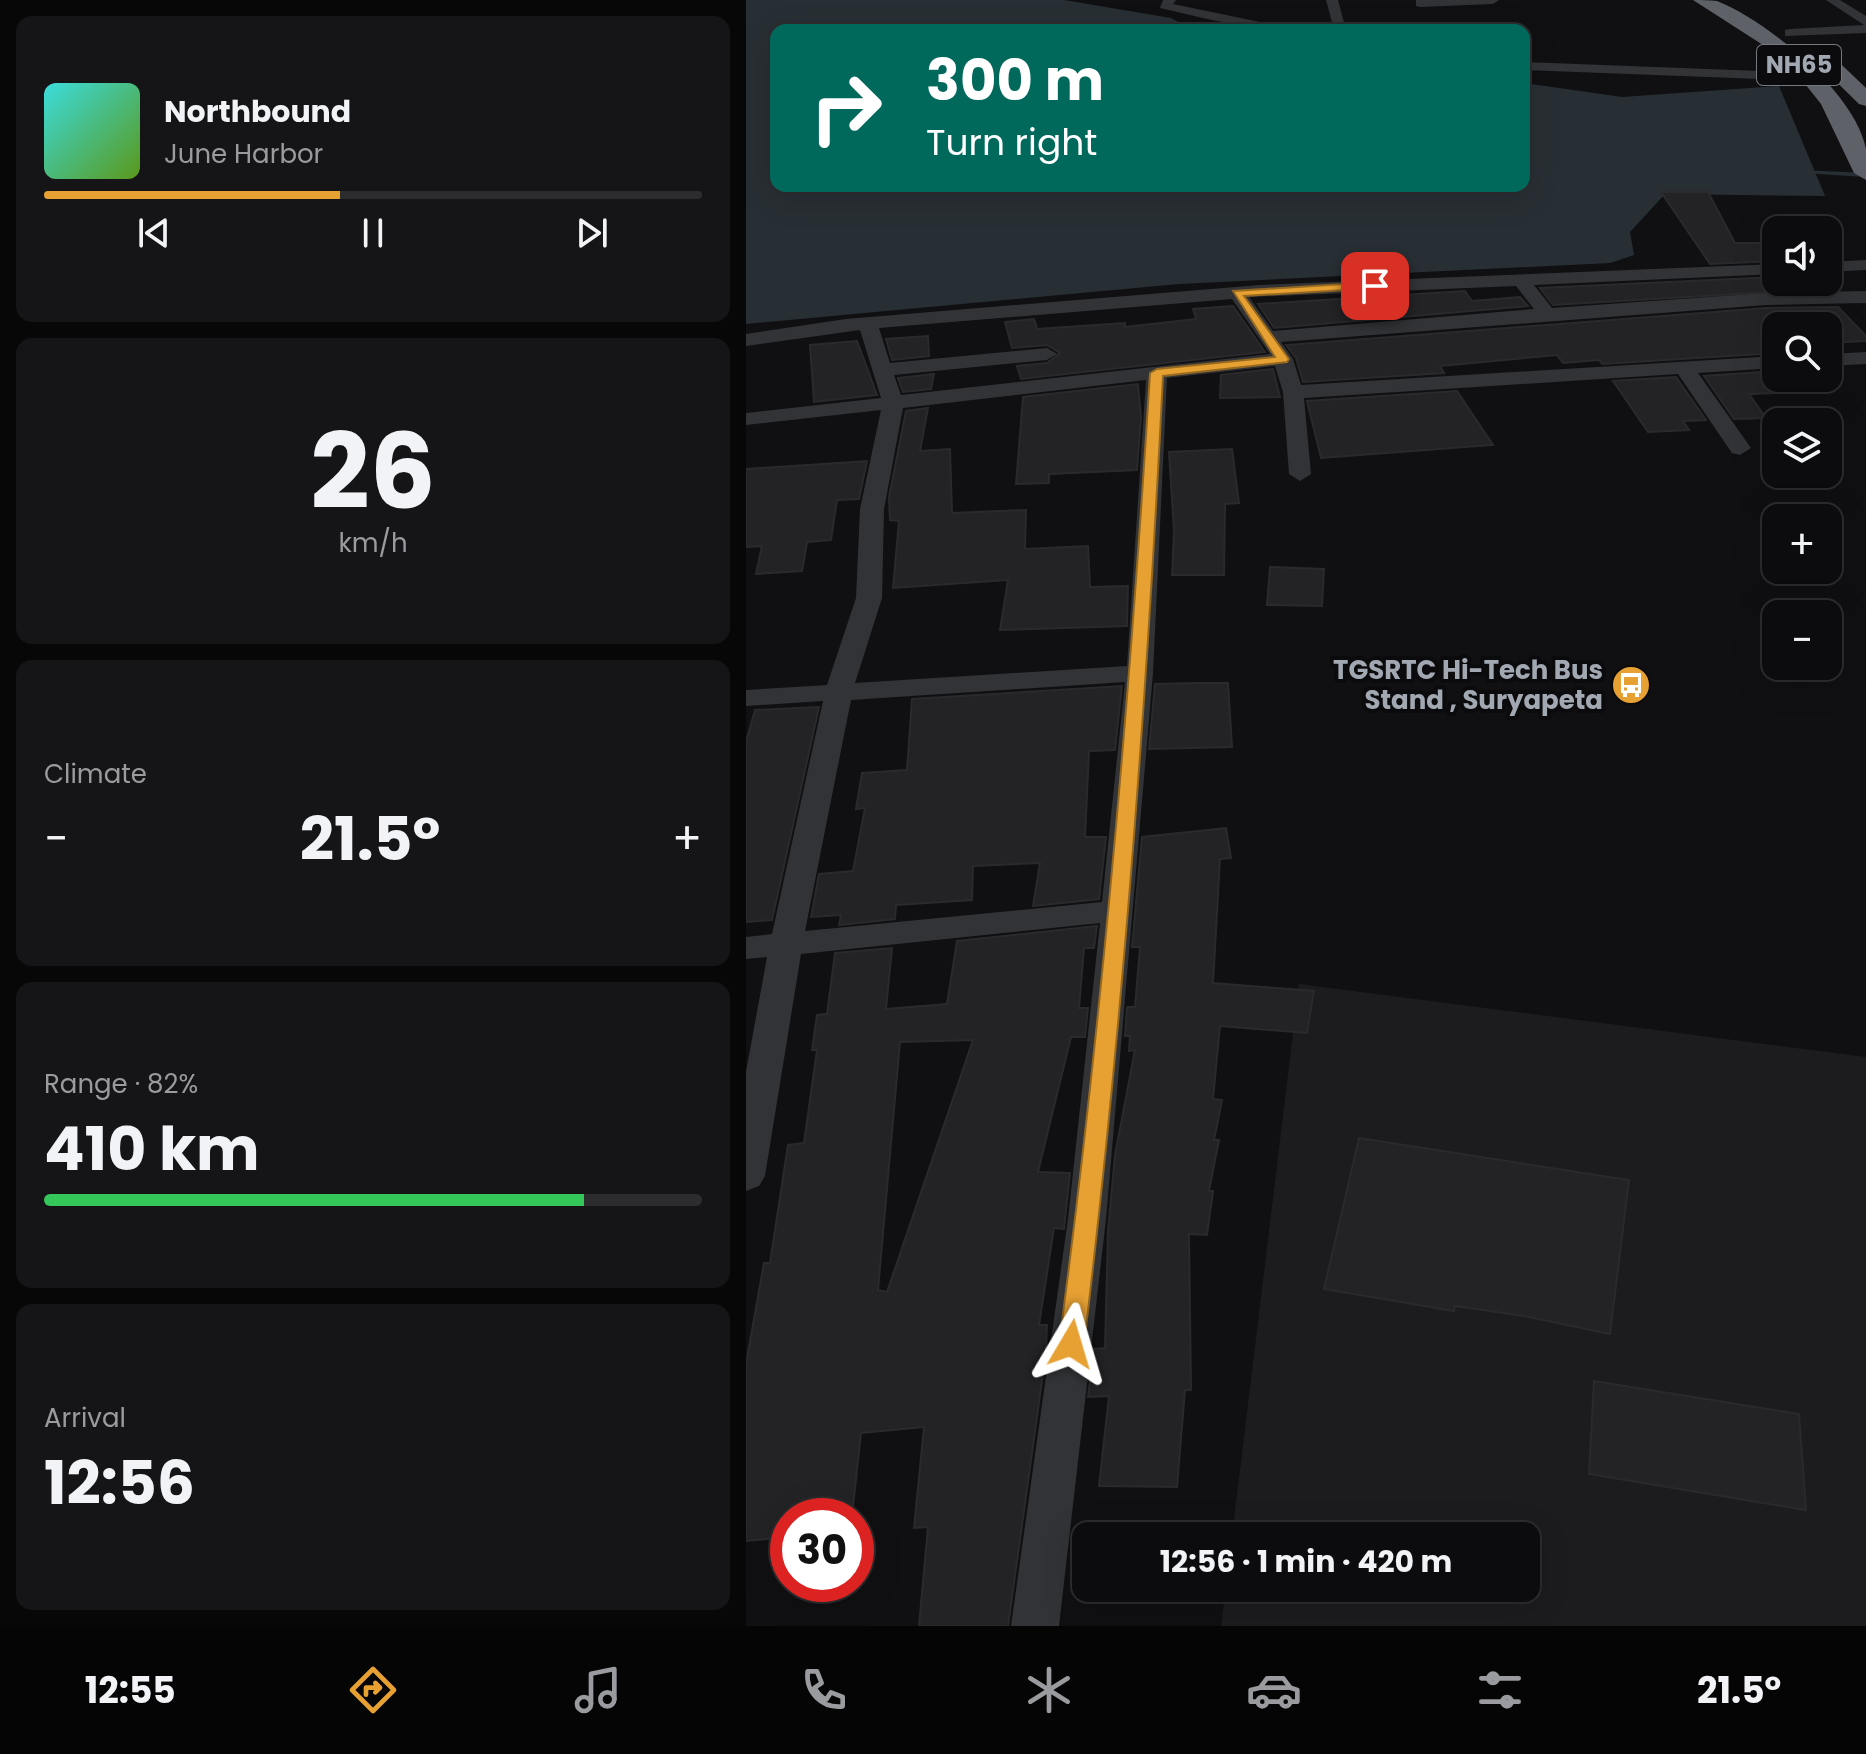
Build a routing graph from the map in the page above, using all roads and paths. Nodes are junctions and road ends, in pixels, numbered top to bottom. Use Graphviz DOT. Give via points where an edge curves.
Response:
graph roads {
  1 [pos="1332,0"];
  2 [pos="1493,0"];
  3 [pos="1702,0"];
  4 [pos="1735,0"];
  5 [pos="1832,0"];
  6 [pos="1419,2"];
  7 [pos="1162,3"];
  8 [pos="1429,17"];
  9 [pos="1866,22"];
  10 [pos="1254,24"];
  11 [pos="1338,24"];
  12 [pos="1866,29"];
  13 [pos="1790,33"];
  14 [pos="1530,66"];
  15 [pos="1813,77"];
  16 [pos="1865,95"];
  17 [pos="1863,168"];
  18 [pos="1866,265"];
  19 [pos="1842,266"];
  20 [pos="1762,270"];
  21 [pos="1520,279"];
  22 [pos="1237,293"];
  23 [pos="1866,297"];
  24 [pos="1547,314"];
  25 [pos="868,324"];
  26 [pos="1267,337"];
  27 [pos="746,340"];
  28 [pos="1047,354"];
  29 [pos="1866,358"];
  30 [pos="1283,359"];
  31 [pos="1842,359"];
  32 [pos="1762,362"];
  33 [pos="1686,365"];
  34 [pos="882,370"];
  35 [pos="1157,373"];
  36 [pos="1293,392"];
  37 [pos="893,404"];
  38 [pos="746,419"];
  39 [pos="1740,448"];
  40 [pos="1300,474"];
  41 [pos="1140,673"];
  42 [pos="839,691"];
  43 [pos="746,698"];
  44 [pos="1117,911"];
  45 [pos="786,944"];
  46 [pos="746,948"];
  47 [pos="746,1176"];
  48 [pos="1035,1626"];
  1 -- 11 [label="street"];
  2 -- 6 [label="street"];
  3 -- 15 [label="highway, NH65" via="1766,37"];
  4 -- 13 [label="highway, NH65"];
  5 -- 9 [label="street"];
  6 -- 8 [label="street"];
  7 -- 10 [label="street"];
  12 -- 13 [label="street"];
  13 -- 16 [label="highway, NH65" via="1828,59"];
  14 -- 15 [label="street"];
  15 -- 17 [label="highway, NH65"];
  18 -- 19 [label="street"];
  20 -- 21 [label="street"];
  21 -- 22 [label="street"];
  21 -- 24 [label="street"];
  22 -- 25 [label="street"];
  22 -- 26 [label="street"];
  23 -- 24 [label="street"];
  24 -- 26 [label="street"];
  25 -- 27 [label="street"];
  25 -- 34 [label="street"];
  26 -- 30 [label="street"];
  28 -- 34 [label="street"];
  29 -- 31 [label="street"];
  30 -- 35 [label="street"];
  30 -- 36 [label="street"];
  32 -- 33 [label="street"];
  33 -- 36 [label="street"];
  33 -- 39 [label="street" via="1689,377"];
  34 -- 37 [label="street"];
  35 -- 37 [label="street"];
  35 -- 41 [label="street"];
  36 -- 40 [label="street"];
  37 -- 38 [label="street"];
  37 -- 42 [label="street" via="872,509 869,598"];
  41 -- 42 [label="street"];
  41 -- 44 [label="street"];
  42 -- 43 [label="street"];
  42 -- 45 [label="street"];
  44 -- 45 [label="street"];
  44 -- 48 [label="street" via="1087,1219"];
  45 -- 46 [label="street"];
  45 -- 47 [label="street"];
}
